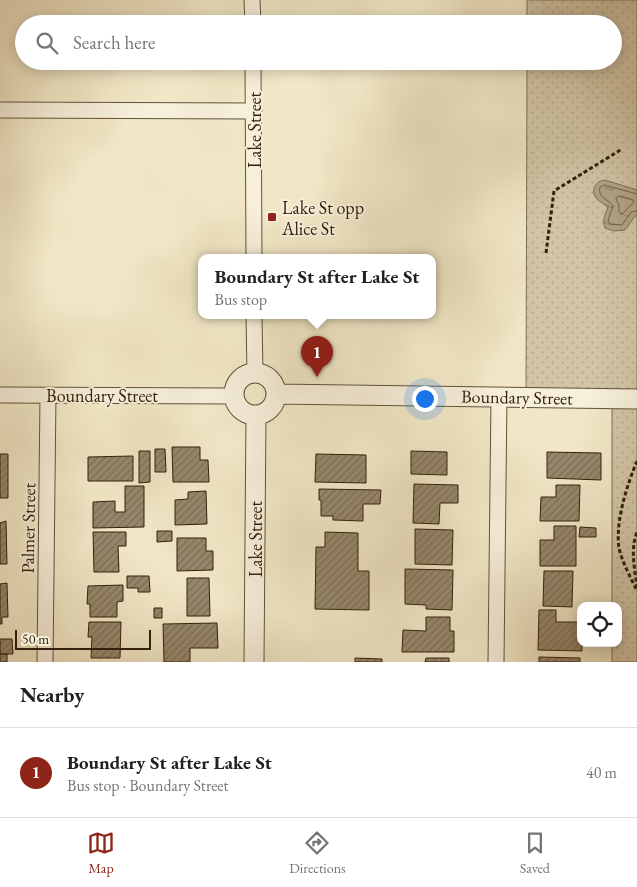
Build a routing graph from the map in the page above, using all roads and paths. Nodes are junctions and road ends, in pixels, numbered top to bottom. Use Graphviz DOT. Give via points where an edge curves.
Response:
graph roads {
  1 [pos="252,0"];
  2 [pos="253,15"];
  3 [pos="253,70"];
  4 [pos="0,110"];
  5 [pos="254,111"];
  6 [pos="622,149"];
  7 [pos="546,253"];
  8 [pos="254,254"];
  9 [pos="254,319"];
  10 [pos="255,373"];
  11 [pos="276,394"];
  12 [pos="0,395"];
  13 [pos="48,395"];
  14 [pos="234,396"];
  15 [pos="498,396"];
  16 [pos="637,398"];
  17 [pos="256,415"];
  18 [pos="637,461"];
  19 [pos="637,532"];
  20 [pos="637,590"];
  21 [pos="45,662"];
  22 [pos="254,662"];
  23 [pos="496,662"];
  1 -- 2 [label="street"];
  3 -- 5 [label="street, Lake Street"];
  4 -- 5 [label="street"];
  5 -- 8 [label="street, Lake Street"];
  6 -- 7 [label="path" via="554,191"];
  9 -- 10 [label="street"];
  10 -- 11 [label="street" via="270,379"];
  10 -- 14 [label="street" via="239,380"];
  11 -- 15 [label="street, Boundary Street"];
  11 -- 17 [label="street" via="270,409"];
  12 -- 13 [label="street, Boundary Street"];
  13 -- 14 [label="street, Boundary Street"];
  13 -- 21 [label="street, Palmer Street"];
  14 -- 17 [label="street" via="243,412"];
  15 -- 16 [label="street, Boundary Street"];
  15 -- 23 [label="street"];
  17 -- 22 [label="street, Lake Street"];
  18 -- 20 [label="path" via="618,532 619,550"];
  19 -- 20 [label="path" via="633,556"];
}
